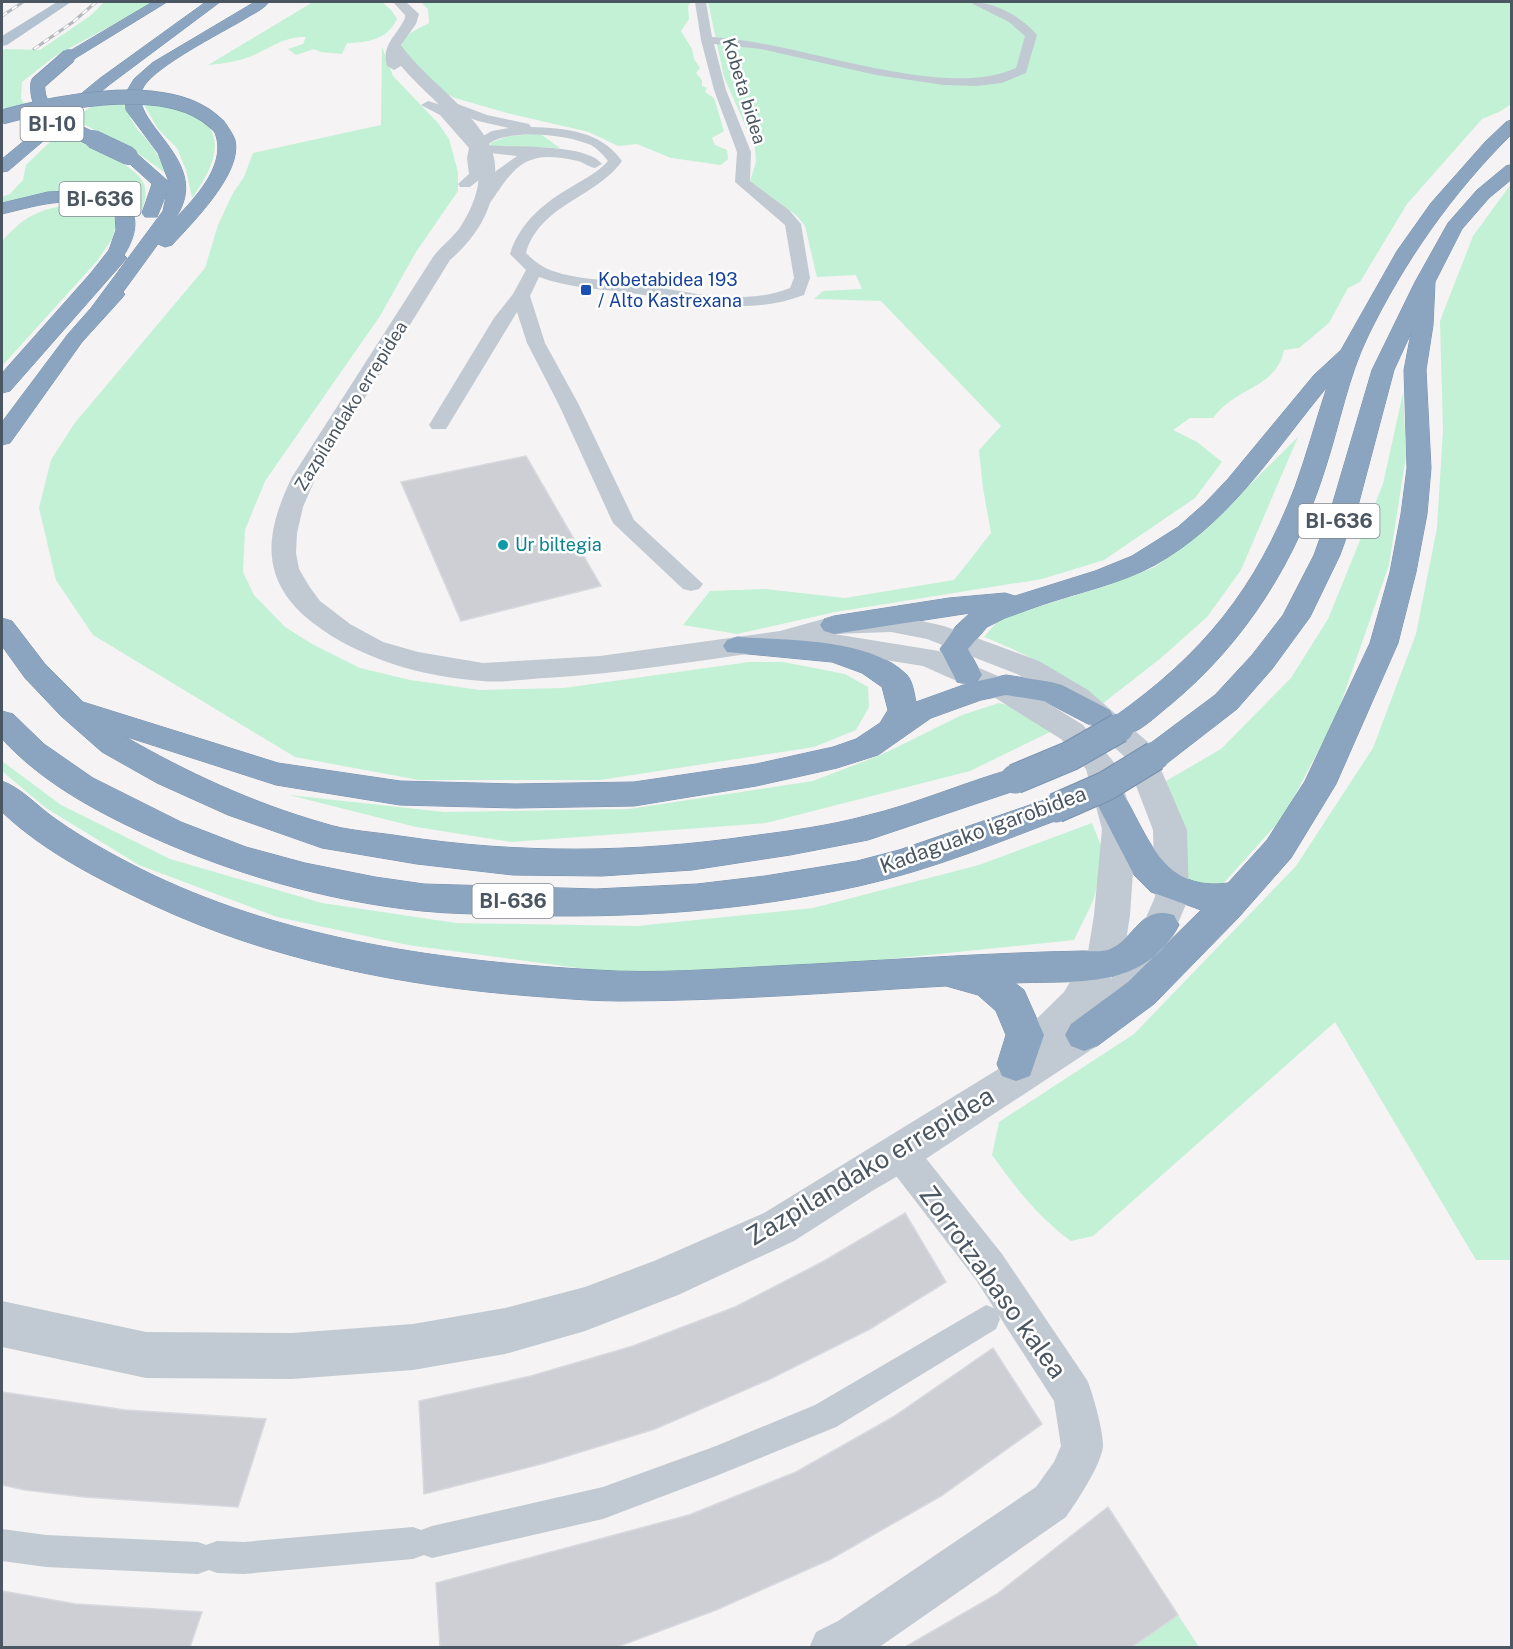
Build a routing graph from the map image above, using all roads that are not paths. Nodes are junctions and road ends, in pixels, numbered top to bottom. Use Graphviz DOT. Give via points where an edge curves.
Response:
graph roads {
  1 [pos="65,2"];
  2 [pos="161,2"];
  3 [pos="214,2"];
  4 [pos="231,2"];
  5 [pos="255,2"];
  6 [pos="263,2"];
  7 [pos="399,2"];
  8 [pos="700,2"];
  9 [pos="977,2"];
  10 [pos="232,19"];
  11 [pos="707,40"];
  12 [pos="2,42"];
  13 [pos="394,44"];
  14 [pos="140,57"];
  15 [pos="63,88"];
  16 [pos="447,104"];
  17 [pos="428,105"];
  18 [pos="5,123"];
  19 [pos="1512,125"];
  20 [pos="543,130"];
  21 [pos="480,146"];
  22 [pos="547,154"];
  23 [pos="2,167"];
  24 [pos="1512,170"];
  25 [pos="576,190"];
  26 [pos="467,199"];
  27 [pos="2,209"];
  28 [pos="535,269"];
  29 [pos="99,275"];
  30 [pos="1425,282"];
  31 [pos="521,296"];
  32 [pos="100,310"];
  33 [pos="1352,347"];
  34 [pos="2,386"];
  35 [pos="439,425"];
  36 [pos="2,438"];
  37 [pos="691,584"];
  38 [pos="1028,600"];
  39 [pos="834,625"];
  40 [pos="2,627"];
  41 [pos="781,640"];
  42 [pos="959,640"];
  43 [pos="737,646"];
  44 [pos="981,681"];
  45 [pos="72,709"];
  46 [pos="2,721"];
  47 [pos="1109,722"];
  48 [pos="892,729"];
  49 [pos="2,793"];
  50 [pos="1110,798"];
  51 [pos="1172,887"];
  52 [pos="1238,895"];
  53 [pos="1161,925"];
  54 [pos="1100,966"];
  55 [pos="940,972"];
  56 [pos="1084,1035"];
  57 [pos="1010,1075"];
  58 [pos="900,1153"];
  59 [pos="986,1319"];
  60 [pos="2,1324"];
  61 [pos="2,1545"];
  62 [pos="832,1647"];
  1 -- 12 [label="main road"];
  2 -- 29 [label="highway, bridge" via="69,56 38,83 40,106 62,123 129,156 161,183 149,218 135,241"];
  3 -- 14 [label="highway, BI-10"];
  4 -- 14 [label="highway"];
  5 -- 10 [label="highway"];
  6 -- 10 [label="highway"];
  7 -- 13 [label="street" via="412,18"];
  8 -- 11 [label="street, Kobeta bidea"];
  9 -- 11 [label="street" via="1031,35 1022,70 1014,76 976,81 913,77 765,47"];
  10 -- 32 [label="highway" via="158,66 139,82 133,94 134,110 166,152 178,179 172,211"];
  11 -- 28 [label="street, Kobeta bidea" via="720,90 744,152 742,182 793,224 802,278 798,291 778,298 718,300 577,281"];
  13 -- 16 [label="street" via="403,63"];
  13 -- 17 [label="street" via="391,57 397,72"];
  14 -- 23 [label="highway, BI-10"];
  15 -- 18 [label="highway, BI-10"];
  16 -- 20 [label="street" via="483,118"];
  16 -- 21 [label="street" via="468,124"];
  17 -- 21 [label="street" via="444,111 469,143"];
  17 -- 26 [label="street" via="454,136 464,163"];
  18 -- 32 [label="highway, bridge" via="32,109 73,101 150,99 190,106 210,115 220,127 227,142 224,162 199,206"];
  19 -- 33 [label="highway, Kadaguako igarobidea / BI-636" via="1461,175 1430,213"];
  20 -- 21 [label="street" via="507,133"];
  20 -- 25 [label="street" via="596,142 615,161 604,175"];
  21 -- 22 [label="street" via="508,153"];
  21 -- 26 [label="street" via="474,153 477,176"];
  21 -- 26 [label="street, Zazpilandako errepidea" via="489,181"];
  22 -- 25 [label="street" via="568,154 594,162 597,170"];
  22 -- 26 [label="street" via="523,157 509,164 494,189"];
  24 -- 30 [label="highway, Kadaguako igarobidea / BI-636" via="1483,194 1454,227"];
  25 -- 28 [label="street" via="562,198 520,243 519,254"];
  26 -- 43 [label="street, Zazpilandako errepidea" via="463,240 443,258 304,477 290,507 283,553 296,588 310,607 373,648 416,661 483,672 600,666"];
  27 -- 29 [label="highway, BI-636" via="42,198 68,196 108,201 124,211 128,228 122,246"];
  28 -- 31 [label="street"];
  29 -- 34 [label="highway, BI-636"];
  30 -- 46 [label="highway, Kadaguako igarobidea / BI-636, bridge" via="1383,370 1347,501 1327,555 1296,617 1226,702 1155,756 1106,786 1056,808 875,870 737,894 646,903 573,904 411,896 321,880 245,860 167,831 57,772"];
  30 -- 52 [label="highway" via="1415,370 1419,468 1414,514 1383,643 1320,784 1279,849"];
  31 -- 35 [label="street" via="503,318"];
  31 -- 37 [label="street" via="537,343 624,522"];
  32 -- 36 [label="highway" via="34,391"];
  33 -- 38 [label="highway" via="1215,510 1188,533 1114,574"];
  33 -- 47 [label="highway, Kadaguako igarobidea / BI-636" via="1299,507 1268,573 1238,619 1154,703"];
  38 -- 39 [label="highway" via="949,606"];
  38 -- 42 [label="highway" via="980,619"];
  39 -- 41 [label="street, Zazpilandako errepidea"];
  39 -- 42 [label="street, Zazpilandako errepidea" via="891,623"];
  40 -- 45 [label="highway, Kadaguako igarobidea / BI-636" via="35,671"];
  41 -- 43 [label="street, Zazpilandako errepidea"];
  41 -- 44 [label="street, Zazpilandako errepidea" via="819,640 929,658"];
  42 -- 44 [label="highway" via="954,649"];
  42 -- 47 [label="street, Zazpilandako errepidea" via="1029,668"];
  43 -- 48 [label="highway" via="836,653 872,666 896,682 903,710"];
  44 -- 47 [label="highway" via="1051,692"];
  44 -- 48 [label="highway"];
  44 -- 50 [label="street, Zazpilandako errepidea" via="1072,732 1101,766"];
  45 -- 47 [label="highway, Kadaguako igarobidea / BI-636, bridge" via="113,744 168,775 240,807 322,836 513,862 602,863 692,856 868,828 1015,779 1070,756"];
  45 -- 48 [label="highway" via="276,774 411,794 634,794 756,775 837,757 867,747"];
  47 -- 51 [label="street, Zazpilandako errepidea" via="1139,752 1170,831"];
  49 -- 55 [label="highway" via="44,828 100,863 176,902 267,934 347,956 464,975 616,986"];
  50 -- 51 [label="highway" via="1146,866"];
  50 -- 54 [label="street, Zazpilandako errepidea" via="1119,829 1112,915 1106,954"];
  51 -- 52 [label="highway" via="1208,899"];
  51 -- 53 [label="street, Zazpilandako errepidea"];
  52 -- 56 [label="highway" via="1141,993"];
  53 -- 54 [label="highway" via="1141,947 1118,963"];
  53 -- 56 [label="street, Zazpilandako errepidea" via="1141,970"];
  54 -- 55 [label="highway"];
  54 -- 57 [label="street, Zazpilandako errepidea" via="1077,1003"];
  55 -- 57 [label="highway" via="988,982 1011,1001 1025,1035"];
  56 -- 57 [label="street, Zazpilandako errepidea"];
  57 -- 58 [label="street, Zazpilandako errepidea"];
  58 -- 60 [label="street, Zazpilandako errepidea" via="779,1227 662,1280 585,1309 505,1331 413,1347 339,1353 146,1355"];
  58 -- 62 [label="street, Zorrotzabaso kalea" via="989,1267 1073,1394 1082,1447 1052,1502 854,1637"];
  59 -- 61 [label="street, Zorrotzabaso kalea" via="825,1416 603,1503 423,1543 244,1558 45,1551"];
}
